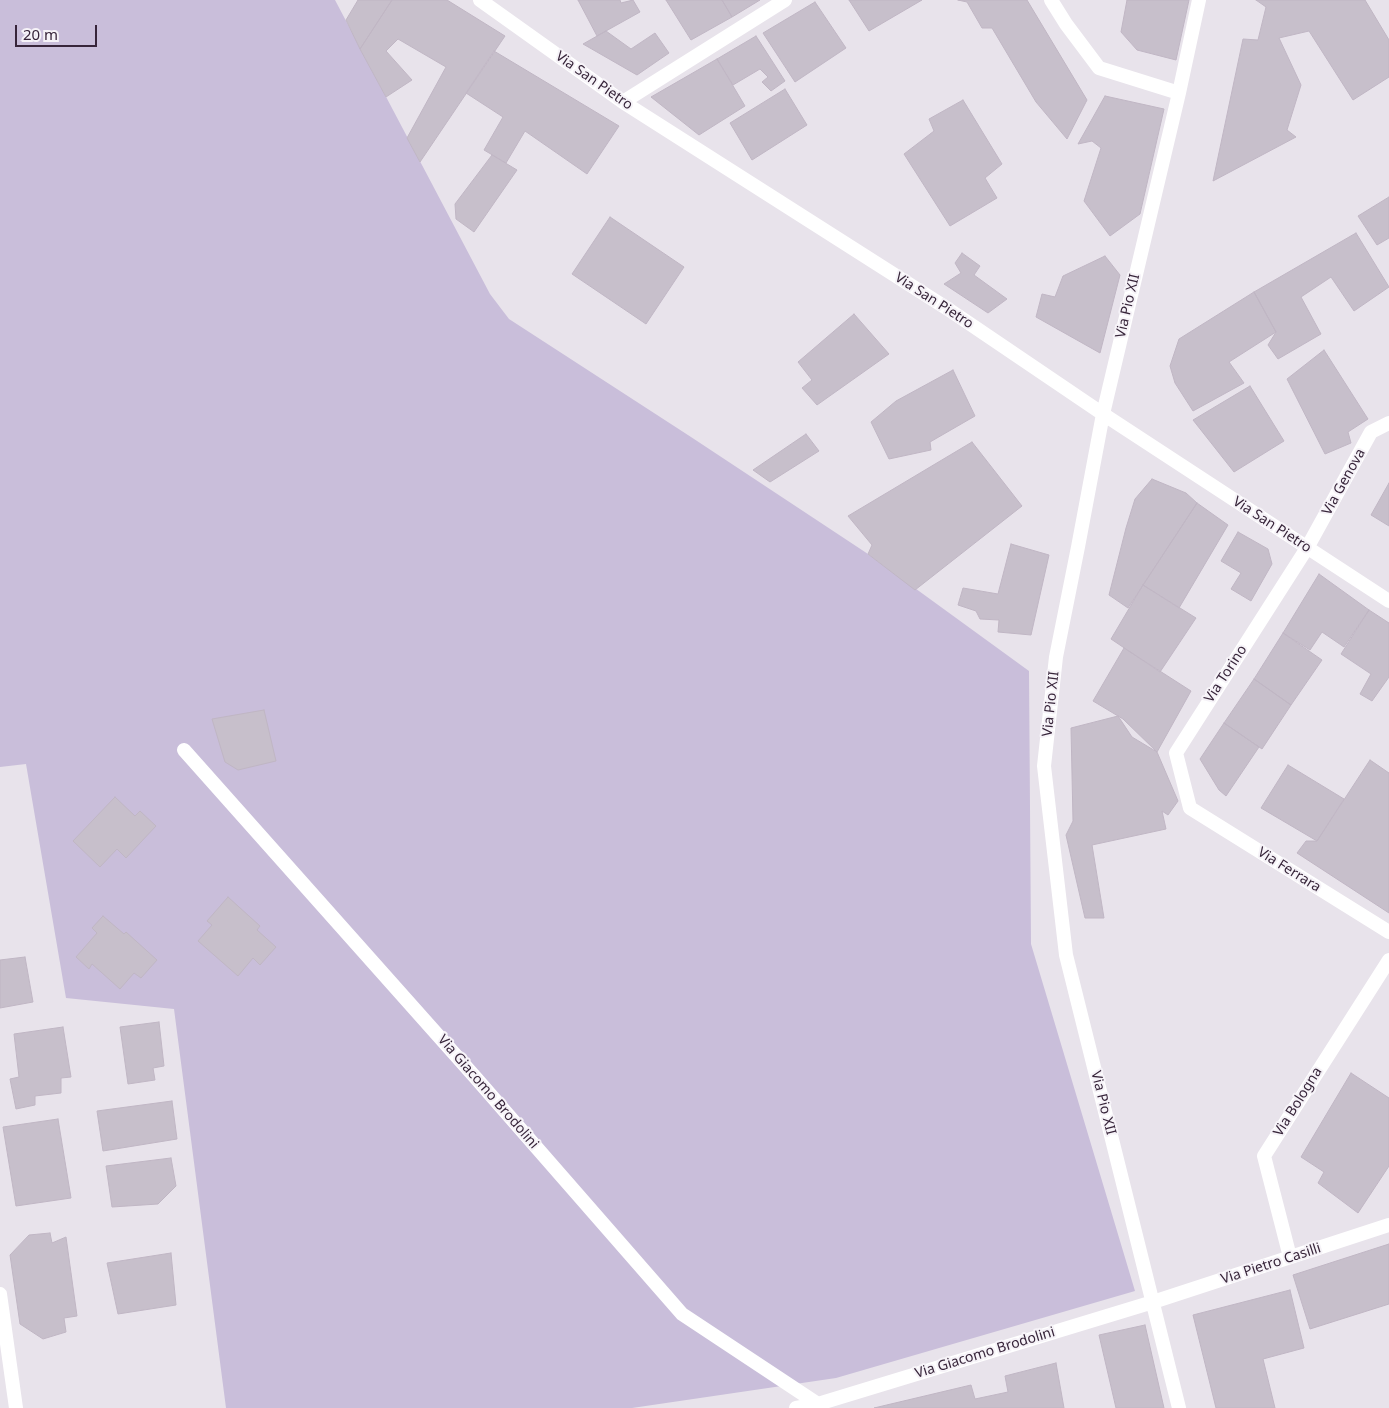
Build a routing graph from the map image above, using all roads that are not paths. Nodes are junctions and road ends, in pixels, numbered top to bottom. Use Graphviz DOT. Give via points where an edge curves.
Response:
graph roads {
  1 [pos="480,0"];
  2 [pos="786,0"];
  3 [pos="1050,0"];
  4 [pos="1200,0"];
  5 [pos="1179,93"];
  6 [pos="623,102"];
  7 [pos="1102,414"];
  8 [pos="1389,422"];
  9 [pos="1307,548"];
  10 [pos="1389,601"];
  11 [pos="184,750"];
  12 [pos="1190,808"];
  13 [pos="1389,932"];
  14 [pos="1389,960"];
  15 [pos="1389,1225"];
  16 [pos="1290,1257"];
  17 [pos="0,1294"];
  18 [pos="1153,1302"];
  19 [pos="818,1404"];
  20 [pos="16,1408"];
  21 [pos="796,1408"];
  22 [pos="1178,1408"];
  1 -- 6 [label="street, Via San Pietro"];
  2 -- 6 [label="street"];
  3 -- 5 [label="street" via="1099,68"];
  4 -- 5 [label="street, Via Pio XII"];
  5 -- 7 [label="street, Via Pio XII"];
  6 -- 7 [label="street, Via San Pietro" via="940,304"];
  7 -- 9 [label="street, Via San Pietro"];
  7 -- 18 [label="street, Via Pio XII" via="1056,657 1044,766 1066,955"];
  8 -- 9 [label="street, Via Genova" via="1372,432"];
  9 -- 10 [label="street, Via San Pietro"];
  9 -- 12 [label="street, Via Torino" via="1176,753"];
  11 -- 19 [label="street, Via Giacomo Brodolini" via="682,1314"];
  12 -- 13 [label="street, Via Ferrara"];
  14 -- 16 [label="street, Via Bologna" via="1264,1156"];
  15 -- 16 [label="street, Via Pietro Casilli"];
  16 -- 18 [label="street, Via Pietro Casilli"];
  17 -- 20 [label="street"];
  18 -- 19 [label="street, Via Giacomo Brodolini"];
  18 -- 22 [label="street, Via Pio XII"];
  19 -- 21 [label="street, Via Giacomo Brodolini"];
}
